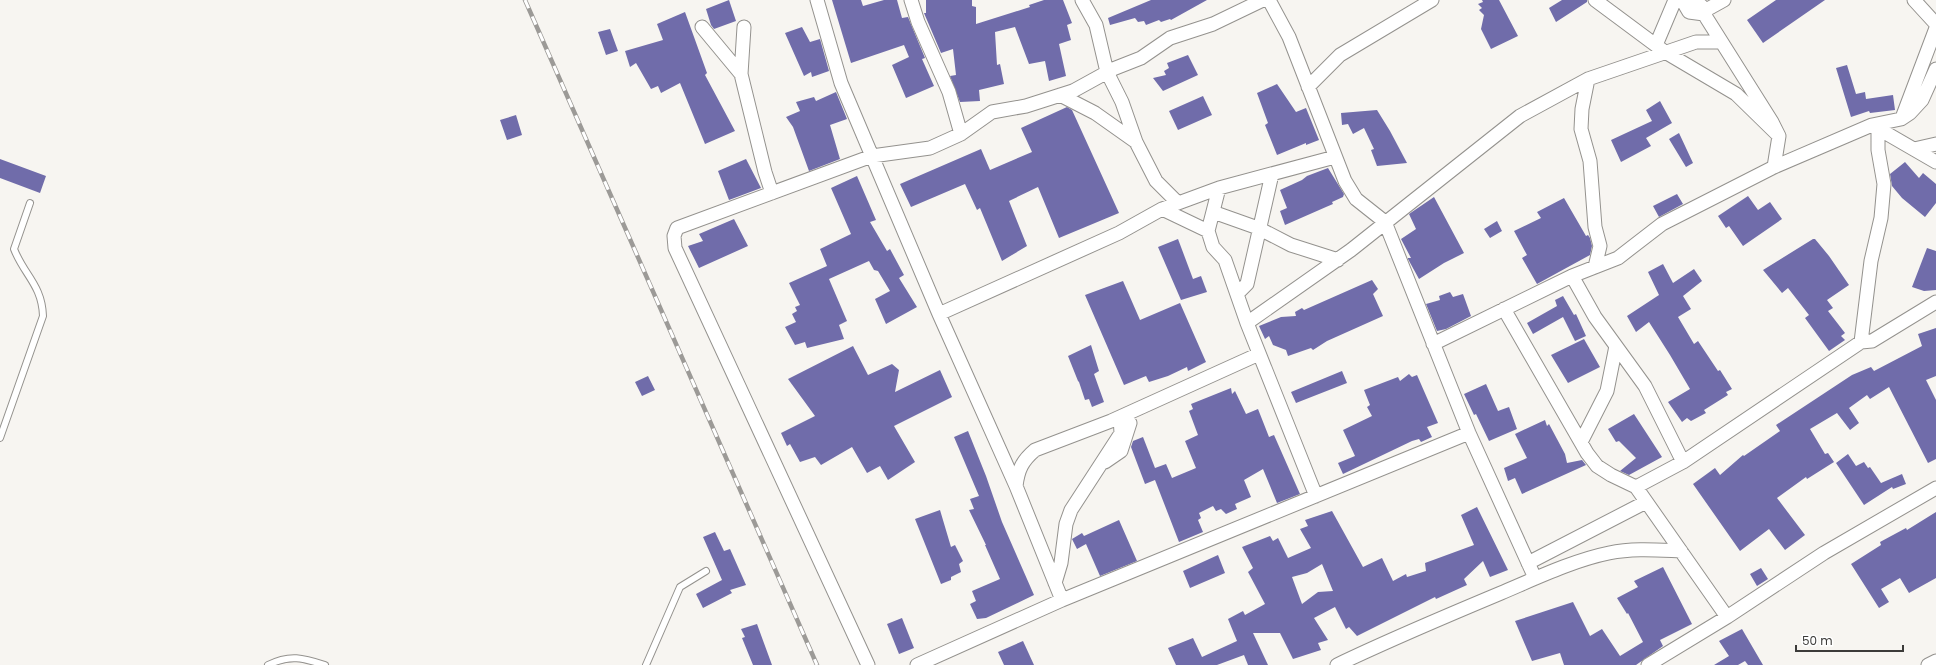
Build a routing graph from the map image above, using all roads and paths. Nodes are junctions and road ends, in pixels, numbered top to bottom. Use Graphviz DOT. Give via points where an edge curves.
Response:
graph roads {
  1 [pos="817,0"];
  2 [pos="911,0"];
  3 [pos="1082,0"];
  4 [pos="1262,0"];
  5 [pos="1269,0"];
  6 [pos="1432,0"];
  7 [pos="1596,0"];
  8 [pos="1675,0"];
  9 [pos="1682,0"];
  10 [pos="1695,0"];
  11 [pos="1724,0"];
  12 [pos="1914,0"];
  13 [pos="1705,12"];
  14 [pos="1936,24"];
  15 [pos="702,27"];
  16 [pos="744,27"];
  17 [pos="1936,28"];
  18 [pos="1722,42"];
  19 [pos="1660,49"];
  20 [pos="1936,69"];
  21 [pos="1108,72"];
  22 [pos="740,74"];
  23 [pos="1588,79"];
  24 [pos="1308,87"];
  25 [pos="1060,95"];
  26 [pos="1901,119"];
  27 [pos="1875,126"];
  28 [pos="961,134"];
  29 [pos="1779,136"];
  30 [pos="1136,142"];
  31 [pos="1936,144"];
  32 [pos="1914,149"];
  33 [pos="872,156"];
  34 [pos="1335,157"];
  35 [pos="1936,162"];
  36 [pos="1774,167"];
  37 [pos="1272,174"];
  38 [pos="1219,188"];
  39 [pos="772,193"];
  40 [pos="30,203"];
  41 [pos="1178,203"];
  42 [pos="1162,209"];
  43 [pos="1212,212"];
  44 [pos="1385,222"];
  45 [pos="1258,228"];
  46 [pos="1208,231"];
  47 [pos="1338,260"];
  48 [pos="1595,267"];
  49 [pos="1572,276"];
  50 [pos="1237,294"];
  51 [pos="1936,302"];
  52 [pos="1504,309"];
  53 [pos="939,314"];
  54 [pos="1247,323"];
  55 [pos="1861,342"];
  56 [pos="1433,344"];
  57 [pos="1616,346"];
  58 [pos="1259,354"];
  59 [pos="1125,420"];
  60 [pos="1469,433"];
  61 [pos="0,438"];
  62 [pos="1581,442"];
  63 [pos="1683,462"];
  64 [pos="1016,486"];
  65 [pos="1636,487"];
  66 [pos="1936,488"];
  67 [pos="1316,496"];
  68 [pos="1646,502"];
  69 [pos="1681,551"];
  70 [pos="1528,563"];
  71 [pos="706,571"];
  72 [pos="1535,578"];
  73 [pos="1055,582"];
  74 [pos="1062,600"];
  75 [pos="1728,617"];
  76 [pos="1936,661"];
  77 [pos="268,665"];
  78 [pos="325,665"];
  79 [pos="646,665"];
  80 [pos="868,665"];
  81 [pos="916,665"];
  82 [pos="1337,665"];
  83 [pos="1648,665"];
  84 [pos="1928,665"];
  1 -- 33 [label="street" via="841,83"];
  2 -- 28 [label="street" via="949,92"];
  3 -- 21 [label="street" via="1096,25"];
  4 -- 21 [label="street" via="1214,24 1170,38 1141,58"];
  5 -- 24 [label="street" via="1289,37"];
  6 -- 24 [label="street" via="1340,55"];
  7 -- 19 [label="street"];
  8 -- 19 [label="street"];
  9 -- 13 [label="street" via="1689,12"];
  10 -- 13 [label="street"];
  11 -- 13 [label="street"];
  12 -- 14 [label="street"];
  13 -- 18 [label="street"];
  15 -- 22 [label="street"];
  16 -- 22 [label="street"];
  17 -- 26 [label="street"];
  18 -- 19 [label="street" via="1696,42"];
  18 -- 29 [label="street"];
  19 -- 23 [label="street"];
  19 -- 29 [label="street" via="1736,94"];
  20 -- 26 [label="street" via="1922,100"];
  21 -- 25 [label="street" via="1073,91"];
  21 -- 30 [label="street"];
  22 -- 39 [label="street"];
  23 -- 44 [label="street" via="1520,116"];
  23 -- 48 [label="street" via="1581,129 1590,161 1595,227 1600,246"];
  24 -- 34 [label="street"];
  25 -- 28 [label="street" via="1026,106 992,112"];
  25 -- 30 [label="street" via="1095,112"];
  26 -- 27 [label="street"];
  27 -- 32 [label="street"];
  27 -- 36 [label="street"];
  27 -- 55 [label="street" via="1884,184"];
  28 -- 33 [label="street" via="930,148"];
  29 -- 36 [label="street"];
  30 -- 41 [label="street" via="1156,181"];
  31 -- 32 [label="street"];
  32 -- 35 [label="street"];
  33 -- 39 [label="street"];
  33 -- 53 [label="street"];
  34 -- 37 [label="street"];
  34 -- 44 [label="street" via="1344,181 1356,199"];
  36 -- 48 [label="street" via="1662,224 1618,258"];
  37 -- 38 [label="street"];
  37 -- 45 [label="street"];
  38 -- 41 [label="street"];
  38 -- 43 [label="street"];
  39 -- 80 [label="street" via="677,228 674,236 675,248"];
  40 -- 61 [label="lane" via="14,249 39,291 44,316"];
  41 -- 42 [label="street"];
  42 -- 46 [label="street"];
  42 -- 53 [label="street" via="1119,233"];
  43 -- 45 [label="street"];
  43 -- 46 [label="street"];
  44 -- 47 [label="street"];
  44 -- 56 [label="street"];
  45 -- 47 [label="street" via="1291,245"];
  45 -- 50 [label="street" via="1247,284"];
  46 -- 50 [label="street" via="1213,247 1225,260"];
  47 -- 54 [label="street"];
  48 -- 49 [label="street"];
  49 -- 52 [label="street"];
  49 -- 57 [label="street" via="1595,318"];
  50 -- 54 [label="street"];
  51 -- 55 [label="street" via="1872,341"];
  52 -- 56 [label="street"];
  52 -- 62 [label="street"];
  53 -- 64 [label="street"];
  54 -- 58 [label="street"];
  55 -- 63 [label="street"];
  56 -- 60 [label="street"];
  57 -- 62 [label="street" via="1607,391"];
  57 -- 63 [label="street" via="1645,386"];
  58 -- 59 [label="street"];
  58 -- 67 [label="street"];
  59 -- 64 [label="street" via="1035,450 1025,458 1018,469"];
  59 -- 73 [label="street" via="1121,432 1102,464 1071,510"];
  60 -- 67 [label="street"];
  60 -- 70 [label="street"];
  62 -- 65 [label="street" via="1597,466"];
  63 -- 65 [label="street"];
  64 -- 73 [label="street"];
  65 -- 68 [label="street"];
  66 -- 75 [label="street" via="1824,553"];
  67 -- 74 [label="street"];
  68 -- 69 [label="street"];
  68 -- 70 [label="street"];
  69 -- 72 [label="street" via="1638,549 1608,553"];
  69 -- 75 [label="street"];
  70 -- 72 [label="street"];
  71 -- 79 [label="lane" via="680,586"];
  72 -- 82 [label="street"];
  73 -- 74 [label="street"];
  74 -- 81 [label="street"];
  75 -- 83 [label="street"];
  76 -- 84 [label="street"];
  77 -- 78 [label="lane" via="277,660 300,658"];
}
